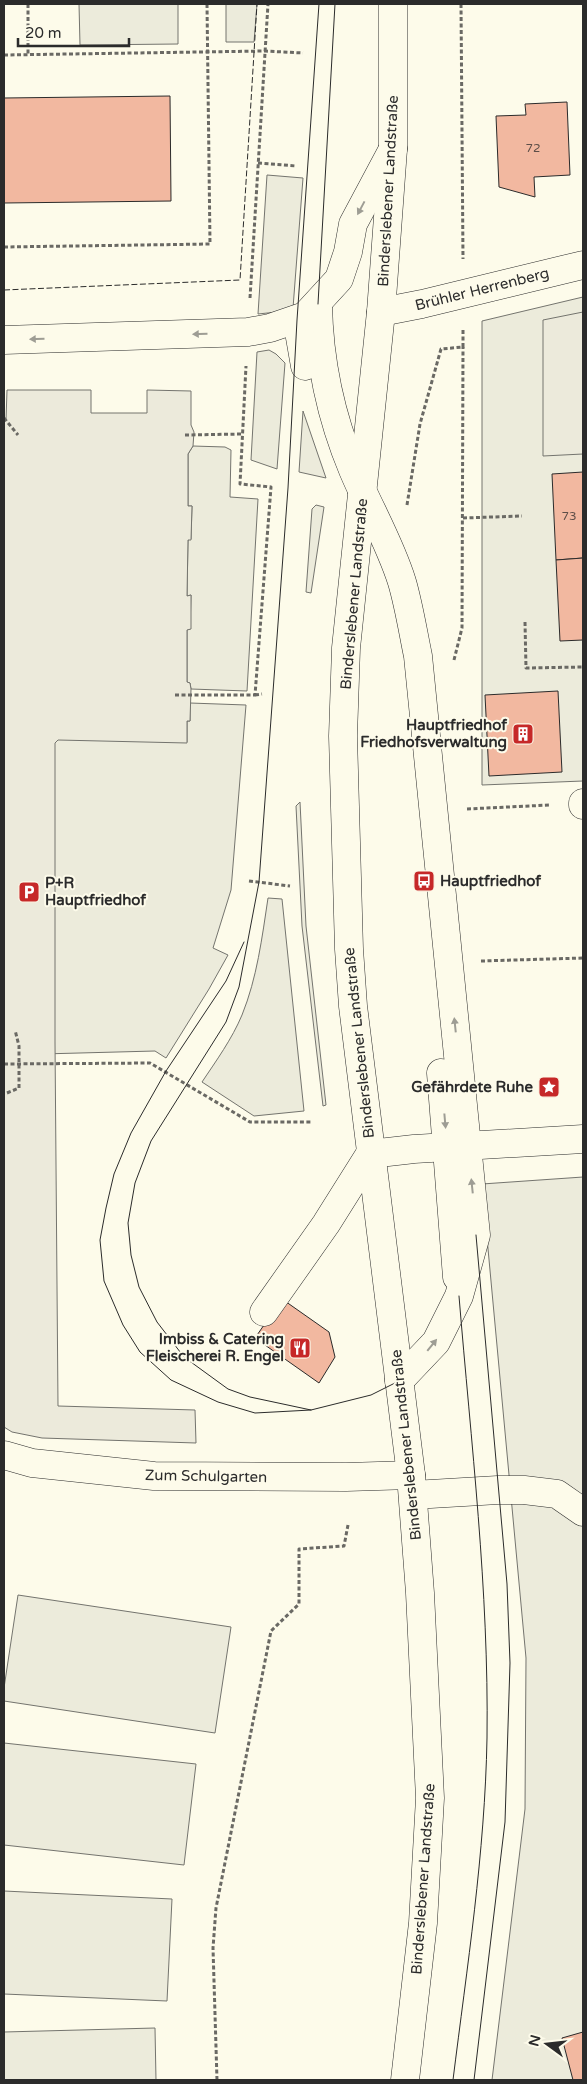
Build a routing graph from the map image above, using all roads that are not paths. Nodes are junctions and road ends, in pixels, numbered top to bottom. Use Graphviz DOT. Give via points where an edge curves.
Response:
graph roads {
  1 [pos="394,4"];
  2 [pos="392,149"];
  3 [pos="583,264"];
  4 [pos="308,312"];
  5 [pos="381,312"];
  6 [pos="4,340"];
  7 [pos="363,492"];
  8 [pos="360,524"];
  9 [pos="583,1139"];
  10 [pos="458,1147"];
  11 [pos="370,1154"];
  12 [pos="264,1312"];
  13 [pos="400,1381"];
  14 [pos="4,1454"];
  15 [pos="412,1485"];
  16 [pos="583,1512"];
  17 [pos="405,2080"];
  1 -- 2 [label="main road, Binderslebener Landstraße"];
  2 -- 4 [label="main road, one-way" via="352,224 348,252 339,279"];
  2 -- 5 [label="main road, Binderslebener Landstraße"];
  3 -- 5 [label="main road, Brühler Herrenberg"];
  4 -- 6 [label="main road, one-way" via="270,328 248,332"];
  4 -- 7 [label="main road" via="318,340 335,422"];
  4 -- 8 [label="main road" via="307,382 319,423"];
  5 -- 7 [label="main road, Binderslebener Landstraße"];
  7 -- 8 [label="main road, Binderslebener Landstraße"];
  10 -- 7 [label="main road, one-way" via="418,656 401,582"];
  8 -- 10 [label="main road, one-way" via="390,603 402,658"];
  8 -- 11 [label="main road, Binderslebener Landstraße" via="346,648 343,736 348,949"];
  9 -- 10 [label="main road"];
  10 -- 11 [label="main road"];
  13 -- 10 [label="main road, one-way" via="436,1342 459,1296 476,1235"];
  11 -- 12 [label="main road"];
  11 -- 13 [label="main road, Binderslebener Landstraße"];
  13 -- 15 [label="main road, Binderslebener Landstraße"];
  14 -- 15 [label="main road, Zum Schulgarten" via="32,1463 154,1476 346,1477"];
  15 -- 16 [label="main road, Zum Schulgarten" via="557,1494"];
  15 -- 17 [label="main road, Binderslebener Landstraße" via="430,1798 423,1923"];
}
